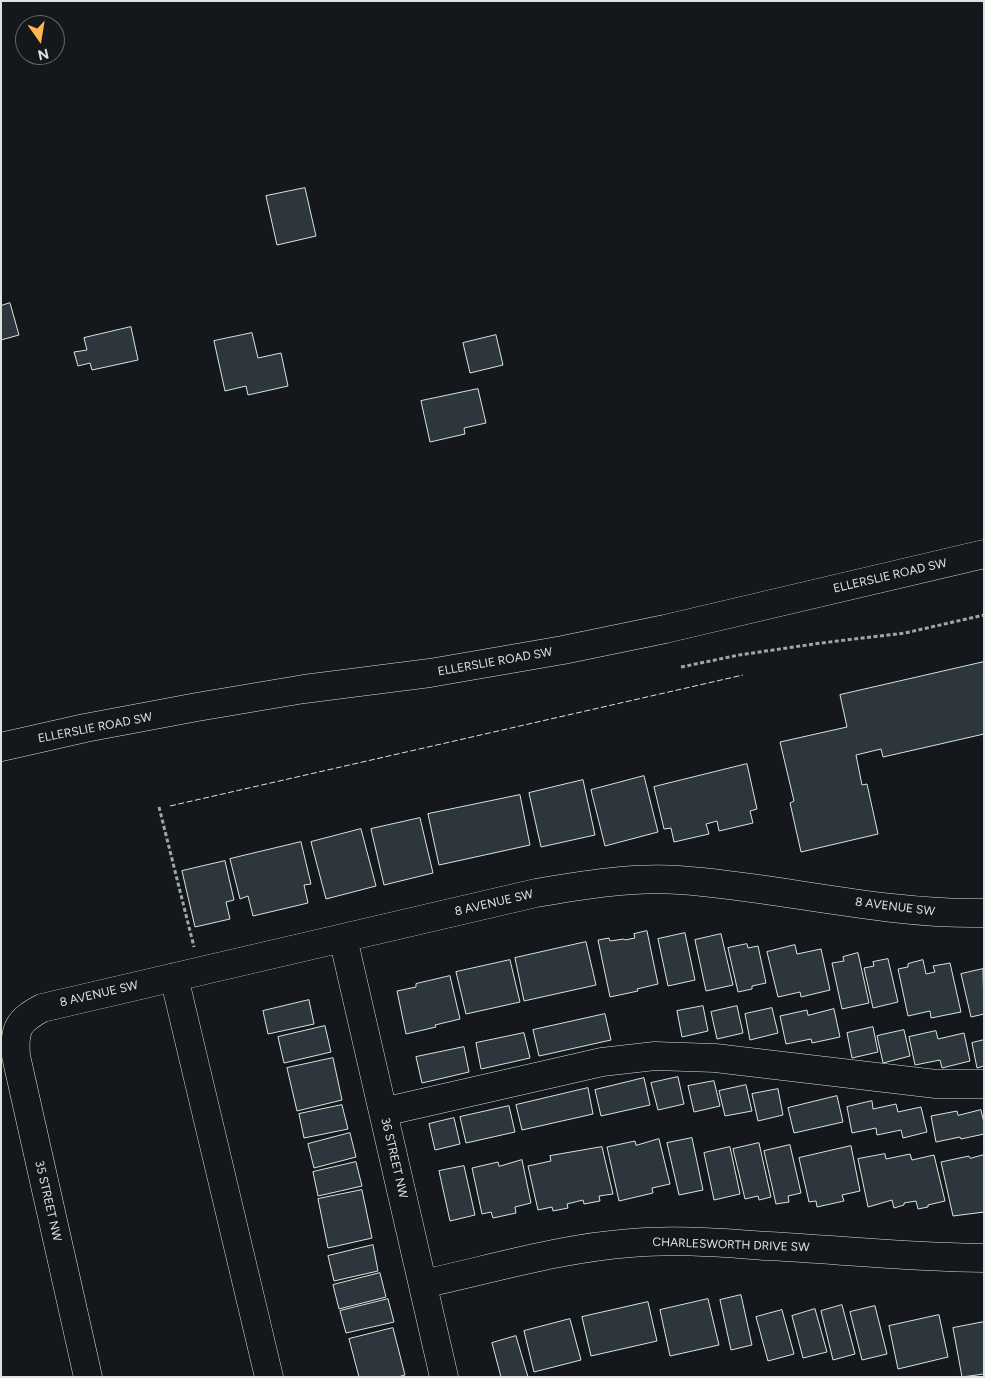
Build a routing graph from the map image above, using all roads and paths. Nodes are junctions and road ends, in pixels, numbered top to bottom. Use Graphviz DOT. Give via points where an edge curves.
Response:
graph roads {
  1 [pos="984,554"];
  2 [pos="984,615"];
  3 [pos="681,667"];
  4 [pos="1,747"];
  5 [pos="159,807"];
  6 [pos="984,913"];
  7 [pos="343,938"];
  8 [pos="187,974"];
  9 [pos="18,1025"];
  10 [pos="984,1084"];
  11 [pos="383,1112"];
  12 [pos="984,1258"];
  13 [pos="423,1284"];
  14 [pos="88,1377"];
  15 [pos="269,1377"];
  16 [pos="444,1377"];
  1 -- 4 [label="street, ELLERSLIE ROAD SW" via="582,646 430,673 216,704"];
  2 -- 3 [label="path" via="905,633 757,652"];
  5 -- 8 [label="path"];
  6 -- 7 [label="street, 8 AVENUE SW" via="944,913 677,880 624,881 536,893"];
  7 -- 8 [label="street, 8 AVENUE SW"];
  7 -- 11 [label="street, 36 STREET NW"];
  8 -- 9 [label="street, 8 AVENUE SW" via="42,1008"];
  8 -- 15 [label="street"];
  9 -- 14 [label="street, 35 STREET NW" via="16,1056"];
  10 -- 11 [label="street" via="936,1084 715,1058 655,1056 602,1062"];
  11 -- 13 [label="street, 36 STREET NW"];
  12 -- 13 [label="street, CHARLESWORTH DRIVE SW" via="712,1242 632,1242 580,1249"];
  13 -- 16 [label="street, 36 STREET NW"];
}
